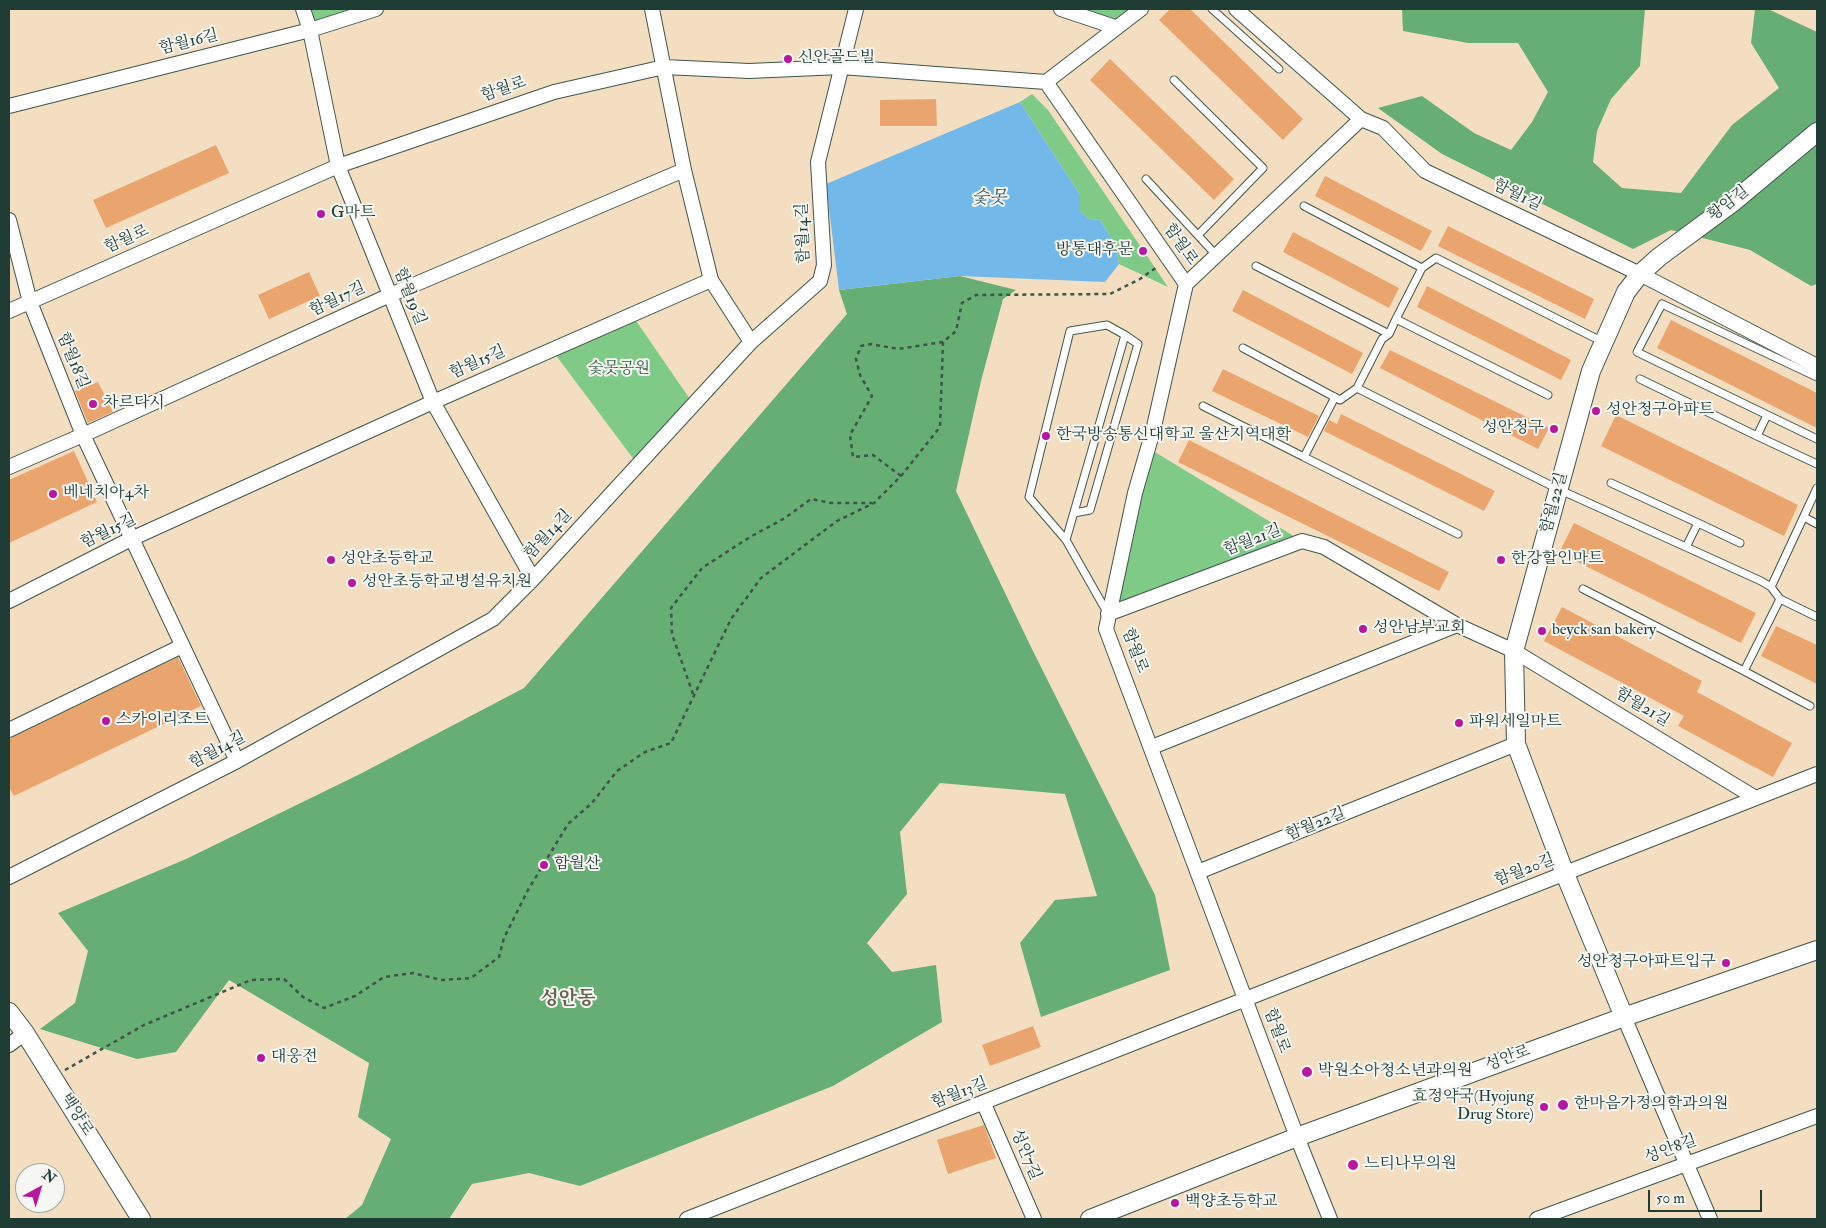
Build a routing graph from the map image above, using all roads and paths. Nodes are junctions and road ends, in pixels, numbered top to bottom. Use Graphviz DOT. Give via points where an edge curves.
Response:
graph roads {
  1 [pos="303,9"];
  2 [pos="376,9"];
  3 [pos="652,9"];
  4 [pos="856,9"];
  5 [pos="1061,9"];
  6 [pos="1141,9"];
  7 [pos="1212,9"];
  8 [pos="1236,9"];
  9 [pos="1115,27"];
  10 [pos="310,30"];
  11 [pos="664,67"];
  12 [pos="841,67"];
  13 [pos="1279,69"];
  14 [pos="1174,80"];
  15 [pos="1046,82"];
  16 [pos="9,106"];
  17 [pos="1361,119"];
  18 [pos="1817,132"];
  19 [pos="338,166"];
  20 [pos="684,170"];
  21 [pos="1146,179"];
  22 [pos="1304,206"];
  23 [pos="9,220"];
  24 [pos="1198,235"];
  25 [pos="1216,255"];
  26 [pos="1168,258"];
  27 [pos="1256,266"];
  28 [pos="1422,268"];
  29 [pos="1640,274"];
  30 [pos="711,280"];
  31 [pos="1186,284"];
  32 [pos="390,295"];
  33 [pos="30,302"];
  34 [pos="9,311"];
  35 [pos="1396,319"];
  36 [pos="1125,334"];
  37 [pos="1389,334"];
  38 [pos="752,342"];
  39 [pos="943,342"];
  40 [pos="1604,342"];
  41 [pos="1243,348"];
  42 [pos="1817,366"];
  43 [pos="1817,377"];
  44 [pos="1640,380"];
  45 [pos="1357,388"];
  46 [pos="1548,395"];
  47 [pos="1335,397"];
  48 [pos="433,402"];
  49 [pos="1203,406"];
  50 [pos="1768,415"];
  51 [pos="83,436"];
  52 [pos="1757,436"];
  53 [pos="1817,439"];
  54 [pos="1304,457"];
  55 [pos="1817,464"];
  56 [pos="9,467"];
  57 [pos="901,476"];
  58 [pos="1611,483"];
  59 [pos="1817,488"];
  60 [pos="1558,489"];
  61 [pos="874,503"];
  62 [pos="1074,513"];
  63 [pos="1804,517"];
  64 [pos="1698,524"];
  65 [pos="1817,524"];
  66 [pos="1458,534"];
  67 [pos="131,539"];
  68 [pos="1066,540"];
  69 [pos="1740,543"];
  70 [pos="1686,547"];
  71 [pos="533,580"];
  72 [pos="1771,587"];
  73 [pos="1583,589"];
  74 [pos="1780,599"];
  75 [pos="9,601"];
  76 [pos="1108,614"];
  77 [pos="1817,617"];
  78 [pos="1457,625"];
  79 [pos="182,646"];
  80 [pos="1514,651"];
  81 [pos="1744,671"];
  82 [pos="693,694"];
  83 [pos="1810,706"];
  84 [pos="9,730"];
  85 [pos="1516,744"];
  86 [pos="1152,747"];
  87 [pos="237,761"];
  88 [pos="1817,774"];
  89 [pos="1754,797"];
  90 [pos="1198,872"];
  91 [pos="1565,874"];
  92 [pos="9,877"];
  93 [pos="1817,950"];
  94 [pos="1245,998"];
  95 [pos="9,1012"];
  96 [pos="1624,1017"];
  97 [pos="25,1033"];
  98 [pos="9,1045"];
  99 [pos="53,1078"];
  100 [pos="984,1104"];
  101 [pos="1817,1116"];
  102 [pos="1297,1136"];
  103 [pos="1686,1163"];
  104 [pos="713,1214"];
  105 [pos="141,1219"];
  106 [pos="687,1219"];
  107 [pos="1034,1219"];
  108 [pos="1090,1219"];
  109 [pos="1330,1219"];
  110 [pos="1537,1219"];
  111 [pos="1710,1219"];
  1 -- 10 [label="street, 함월19길"];
  2 -- 10 [label="street, 함월16길"];
  3 -- 11 [label="street"];
  4 -- 12 [label="street, 함월14길"];
  5 -- 9 [label="street"];
  6 -- 9 [label="street"];
  7 -- 13 [label="lane"];
  8 -- 17 [label="street, 함월1길"];
  9 -- 15 [label="street"];
  10 -- 16 [label="street, 함월16길"];
  10 -- 19 [label="street, 함월19길"];
  11 -- 12 [label="street, 함월로" via="749,71"];
  11 -- 19 [label="street, 함월로" via="554,92"];
  11 -- 20 [label="street"];
  12 -- 15 [label="street, 함월로"];
  12 -- 38 [label="street, 함월14길" via="818,162 824,265 820,280"];
  14 -- 24 [label="lane" via="1263,168"];
  15 -- 26 [label="street, 함월로"];
  17 -- 25 [label="street"];
  17 -- 29 [label="street, 함월1길" via="1383,128 1425,171"];
  18 -- 29 [label="street, 황암길"];
  19 -- 32 [label="street, 함월19길"];
  19 -- 33 [label="street, 함월로"];
  20 -- 30 [label="street"];
  20 -- 32 [label="street, 함월17길"];
  21 -- 24 [label="lane"];
  22 -- 28 [label="lane"];
  23 -- 33 [label="street, 함월18길"];
  24 -- 25 [label="lane"];
  25 -- 31 [label="street"];
  26 -- 31 [label="street, 함월로"];
  26 -- 39 [label="path" via="1140,279 1110,294 976,295 962,303 956,331"];
  27 -- 37 [label="lane"];
  28 -- 35 [label="lane"];
  28 -- 40 [label="lane" via="1436,258"];
  29 -- 40 [label="street, 함월22길" via="1626,292"];
  29 -- 42 [label="street, 함월1길"];
  30 -- 38 [label="street"];
  30 -- 48 [label="street, 함월15길"];
  31 -- 76 [label="street, 함월로" via="1153,431 1134,493"];
  32 -- 48 [label="street, 함월19길"];
  32 -- 51 [label="street, 함월17길"];
  33 -- 34 [label="street, 함월로"];
  33 -- 51 [label="street, 함월18길"];
  35 -- 37 [label="lane"];
  35 -- 46 [label="lane"];
  36 -- 62 [label="lane"];
  36 -- 62 [label="lane" via="1138,344 1090,510"];
  36 -- 68 [label="lane" via="1107,326 1070,331 1029,497"];
  37 -- 45 [label="lane" via="1382,340"];
  38 -- 71 [label="street, 함월14길"];
  39 -- 57 [label="path" via="940,427"];
  39 -- 57 [label="path" via="898,349 871,344 861,346 856,359 872,396 850,436 853,457 873,455"];
  40 -- 60 [label="street, 함월22길" via="1591,371"];
  41 -- 47 [label="lane"];
  43 -- 50 [label="lane" via="1662,304 1637,352"];
  44 -- 52 [label="lane"];
  45 -- 47 [label="lane" via="1340,400"];
  45 -- 60 [label="lane"];
  47 -- 54 [label="lane"];
  48 -- 67 [label="street, 함월15길"];
  48 -- 71 [label="street, 함월19길"];
  49 -- 54 [label="lane"];
  50 -- 52 [label="lane"];
  50 -- 53 [label="lane"];
  51 -- 56 [label="street, 함월17길"];
  51 -- 67 [label="street, 함월18길"];
  52 -- 55 [label="lane"];
  54 -- 66 [label="lane"];
  57 -- 61 [label="path"];
  58 -- 64 [label="lane"];
  59 -- 63 [label="lane"];
  60 -- 70 [label="lane"];
  60 -- 80 [label="street, 함월22길"];
  61 -- 82 [label="path" via="837,522 761,578 732,619"];
  61 -- 82 [label="path" via="811,500 702,568 671,608 672,634"];
  62 -- 68 [label="lane"];
  63 -- 65 [label="lane"];
  63 -- 72 [label="lane"];
  64 -- 69 [label="lane"];
  64 -- 70 [label="lane"];
  67 -- 75 [label="street, 함월15길"];
  67 -- 79 [label="street, 함월18길"];
  68 -- 76 [label="lane"];
  70 -- 72 [label="lane"];
  71 -- 87 [label="street, 함월14길" via="493,619"];
  72 -- 74 [label="lane"];
  73 -- 81 [label="lane"];
  74 -- 77 [label="lane"];
  74 -- 81 [label="lane"];
  76 -- 78 [label="street, 함월21길" via="1302,542 1324,547"];
  76 -- 86 [label="street, 함월로" via="1106,629"];
  78 -- 80 [label="street, 함월21길"];
  78 -- 86 [label="street"];
  79 -- 84 [label="street"];
  79 -- 87 [label="street, 함월18길"];
  80 -- 85 [label="street, 함월22길"];
  80 -- 89 [label="street, 함월21길"];
  81 -- 83 [label="lane"];
  82 -- 99 [label="path" via="671,743 645,752 617,771 592,803 568,824 528,890 504,938 499,957 471,978 441,980 413,973 384,977 355,996 324,1008 303,997 284,979 251,980 144,1025"];
  85 -- 90 [label="street, 함월22길"];
  85 -- 91 [label="street, 함월22길"];
  86 -- 90 [label="street, 함월로"];
  87 -- 92 [label="street, 함월14길"];
  88 -- 89 [label="street, 함월20길"];
  89 -- 91 [label="street, 함월20길"];
  90 -- 94 [label="street, 함월로"];
  91 -- 94 [label="street, 함월20길"];
  91 -- 96 [label="street, 함월22길"];
  93 -- 96 [label="street, 성안로"];
  94 -- 100 [label="street, 함월13길"];
  94 -- 102 [label="street, 함월로"];
  95 -- 97 [label="street, 백양로"];
  96 -- 102 [label="street, 성안로"];
  96 -- 103 [label="street"];
  97 -- 98 [label="street"];
  97 -- 99 [label="street, 백양로"];
  99 -- 105 [label="street, 백양로"];
  100 -- 104 [label="street, 함월13길"];
  100 -- 107 [label="street, 성안7길"];
  101 -- 103 [label="street, 성안8길"];
  102 -- 108 [label="street, 성안로"];
  102 -- 109 [label="street, 함월로"];
  103 -- 110 [label="street, 성안8길"];
  103 -- 111 [label="street"];
  104 -- 106 [label="street, 함월13길"];
}
